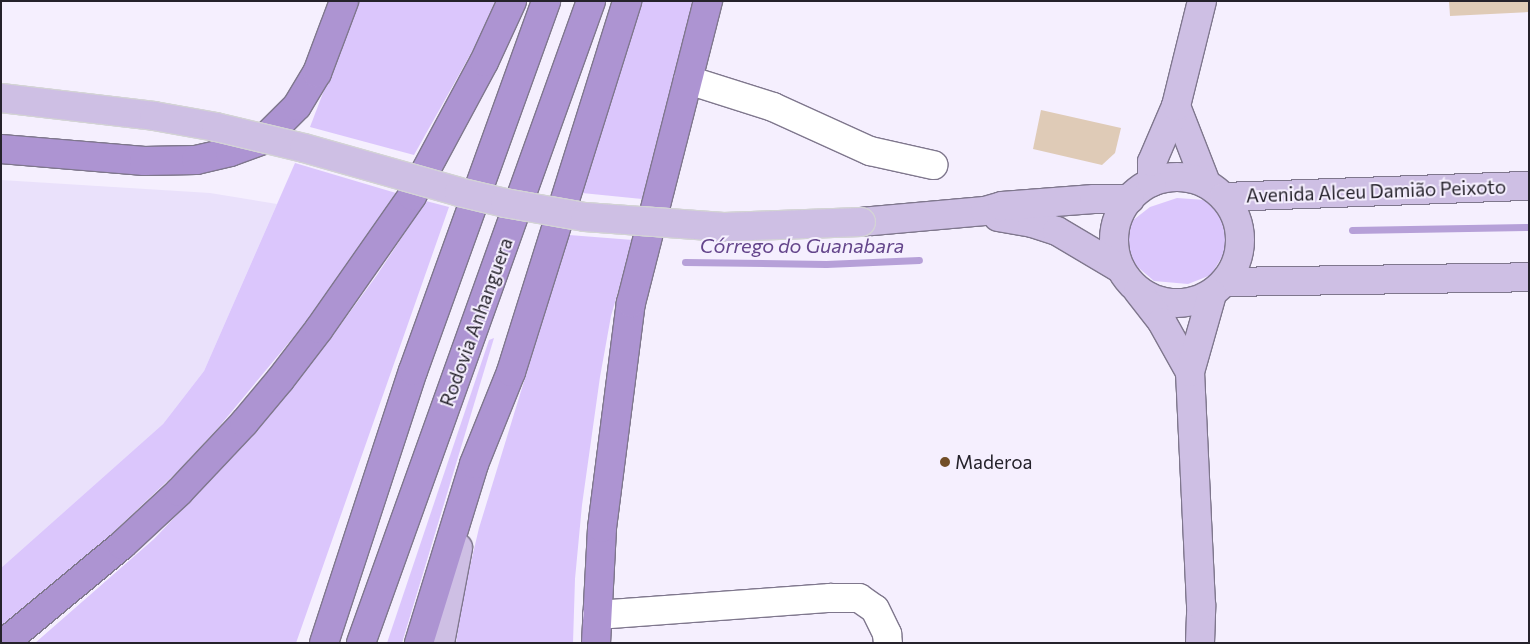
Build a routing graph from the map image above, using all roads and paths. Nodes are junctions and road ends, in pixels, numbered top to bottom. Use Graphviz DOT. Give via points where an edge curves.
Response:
graph roads {
  1 [pos="344,1"];
  2 [pos="512,1"];
  3 [pos="546,1"];
  4 [pos="591,1"];
  5 [pos="627,1"];
  6 [pos="708,1"];
  7 [pos="1202,1"];
  8 [pos="688,80"];
  9 [pos="1,98"];
  10 [pos="1176,106"];
  11 [pos="1,149"];
  12 [pos="933,165"];
  13 [pos="1152,182"];
  14 [pos="1529,186"];
  15 [pos="1215,190"];
  16 [pos="1130,199"];
  17 [pos="985,211"];
  18 [pos="1529,276"];
  19 [pos="1129,278"];
  20 [pos="1218,288"];
  21 [pos="1190,372"];
  22 [pos="474,464"];
  23 [pos="597,615"];
  24 [pos="4,643"];
  25 [pos="324,643"];
  26 [pos="360,643"];
  27 [pos="419,643"];
  28 [pos="440,643"];
  29 [pos="596,643"];
  30 [pos="888,643"];
  31 [pos="1200,643"];
  1 -- 11 [label="highway" via="317,73 297,106 263,140 196,160 134,160"];
  2 -- 24 [label="highway" via="484,62 412,196 280,380 179,492 122,545"];
  3 -- 25 [label="highway" via="412,372"];
  4 -- 26 [label="highway, Rodovia Anhanguera"];
  5 -- 22 [label="highway" via="511,372"];
  6 -- 8 [label="highway"];
  7 -- 10 [label="main road"];
  8 -- 12 [label="lane" via="773,107 870,151"];
  8 -- 23 [label="highway" via="631,304 602,528"];
  9 -- 17 [label="main road, bridge" via="216,127 477,196 585,217 724,227 861,222"];
  10 -- 13 [label="main road" via="1152,162"];
  10 -- 15 [label="main road"];
  13 -- 15 [label="main road" via="1179,177"];
  13 -- 16 [label="main road"];
  14 -- 15 [label="main road, Avenida Alceu Damião Peixoto"];
  15 -- 20 [label="main road" via="1236,217 1241,239 1237,262"];
  16 -- 17 [label="main road" via="1002,206"];
  16 -- 19 [label="main road" via="1120,214 1115,232 1115,251"];
  17 -- 19 [label="main road" via="1004,220 1032,223 1057,231"];
  18 -- 20 [label="main road"];
  19 -- 20 [label="main road" via="1149,297 1165,302 1197,301"];
  19 -- 21 [label="main road" via="1162,322"];
  20 -- 21 [label="main road"];
  21 -- 31 [label="main road"];
  22 -- 27 [label="highway"];
  22 -- 28 [label="main road"];
  23 -- 29 [label="highway"];
  23 -- 30 [label="lane" via="859,598 875,609"];
}
